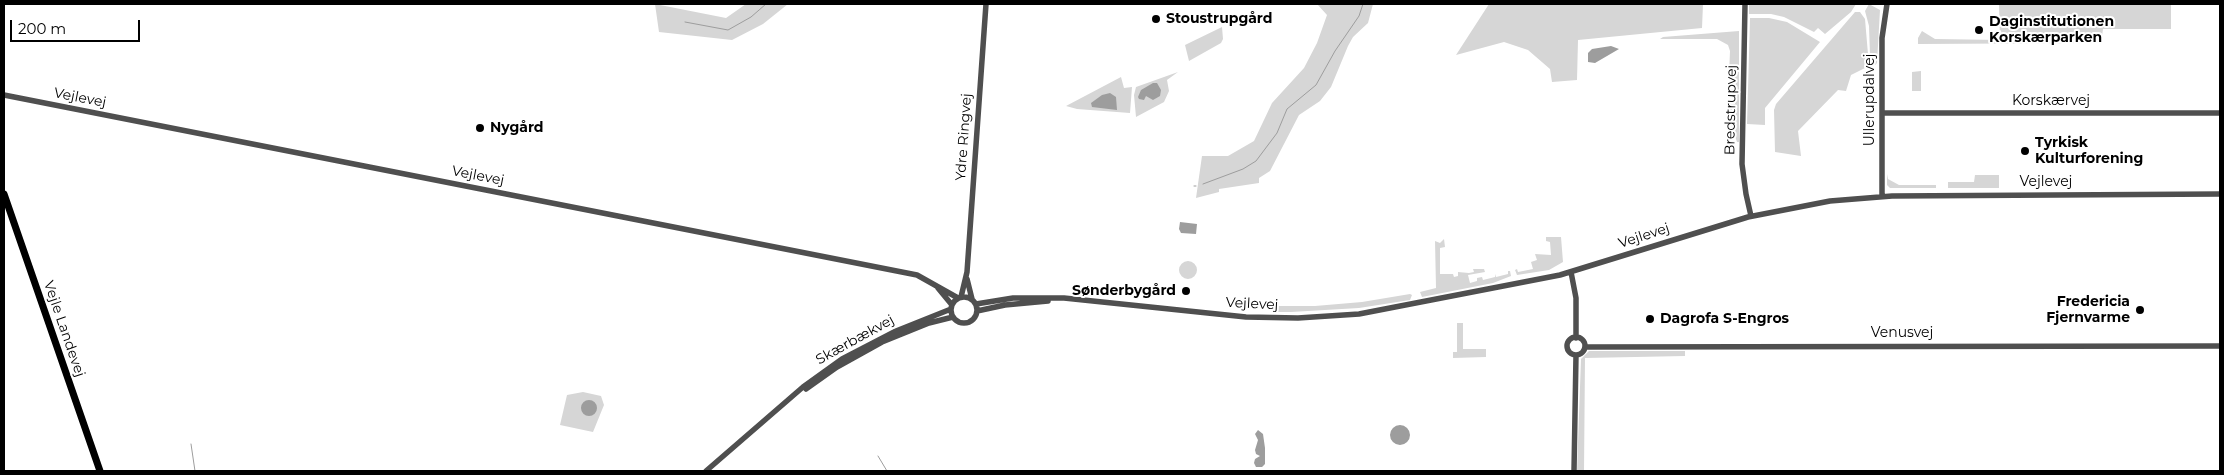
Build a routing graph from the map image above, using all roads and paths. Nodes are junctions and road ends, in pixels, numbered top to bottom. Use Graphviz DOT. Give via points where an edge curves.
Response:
graph roads {
  1 [pos="986,4"];
  2 [pos="1745,4"];
  3 [pos="1887,4"];
  4 [pos="4,96"];
  5 [pos="1882,113"];
  6 [pos="2220,113"];
  7 [pos="4,194"];
  8 [pos="2220,194"];
  9 [pos="1882,196"];
  10 [pos="1751,216"];
  11 [pos="967,272"];
  12 [pos="1571,272"];
  13 [pos="937,286"];
  14 [pos="959,298"];
  15 [pos="1078,299"];
  16 [pos="974,301"];
  17 [pos="951,307"];
  18 [pos="977,311"];
  19 [pos="953,317"];
  20 [pos="1576,338"];
  21 [pos="2220,346"];
  22 [pos="1584,347"];
  23 [pos="1576,355"];
  24 [pos="780,407"];
  25 [pos="100,471"];
  26 [pos="706,471"];
  27 [pos="1574,471"];
  1 -- 11 [label="street, Ydre Ringvej"];
  2 -- 10 [label="street, Bredstrupvej" via="1742,164"];
  3 -- 5 [label="street, Ullerupdalvej" via="1882,38"];
  4 -- 13 [label="street, Vejlevej" via="917,275"];
  5 -- 6 [label="street, Korskærvej"];
  5 -- 9 [label="street, Ullerupdalvej"];
  7 -- 25 [label="main road, Vejle Landevej"];
  8 -- 9 [label="street, Vejlevej"];
  9 -- 10 [label="street, Vejlevej" via="1812,204"];
  10 -- 12 [label="street, Vejlevej"];
  11 -- 14 [label="street, Ydre Ringvej"];
  11 -- 16 [label="street, Ydre Ringvej" via="969,293"];
  12 -- 15 [label="street, Vejlevej" via="1384,310 1338,316 1246,317"];
  12 -- 20 [label="street" via="1576,298"];
  13 -- 14 [label="street, Vejlevej"];
  13 -- 17 [label="street, Vejlevej"];
  14 -- 16 [label="street"];
  14 -- 17 [label="street"];
  15 -- 16 [label="street, Vejlevej" via="1038,297"];
  15 -- 18 [label="street, Vejlevej" via="1029,302"];
  16 -- 18 [label="street"];
  17 -- 19 [label="street"];
  17 -- 24 [label="street, Skærbækvej" via="866,345 814,378"];
  18 -- 19 [label="street" via="967,322 959,322"];
  19 -- 24 [label="street, Skærbækvej" via="920,326 868,349"];
  20 -- 22 [label="street" via="1583,342"];
  20 -- 23 [label="street" via="1571,339 1566,347"];
  21 -- 22 [label="street, Venusvej"];
  22 -- 23 [label="street" via="1582,353"];
  23 -- 27 [label="street"];
  24 -- 26 [label="street, Skærbækvej"];
}
